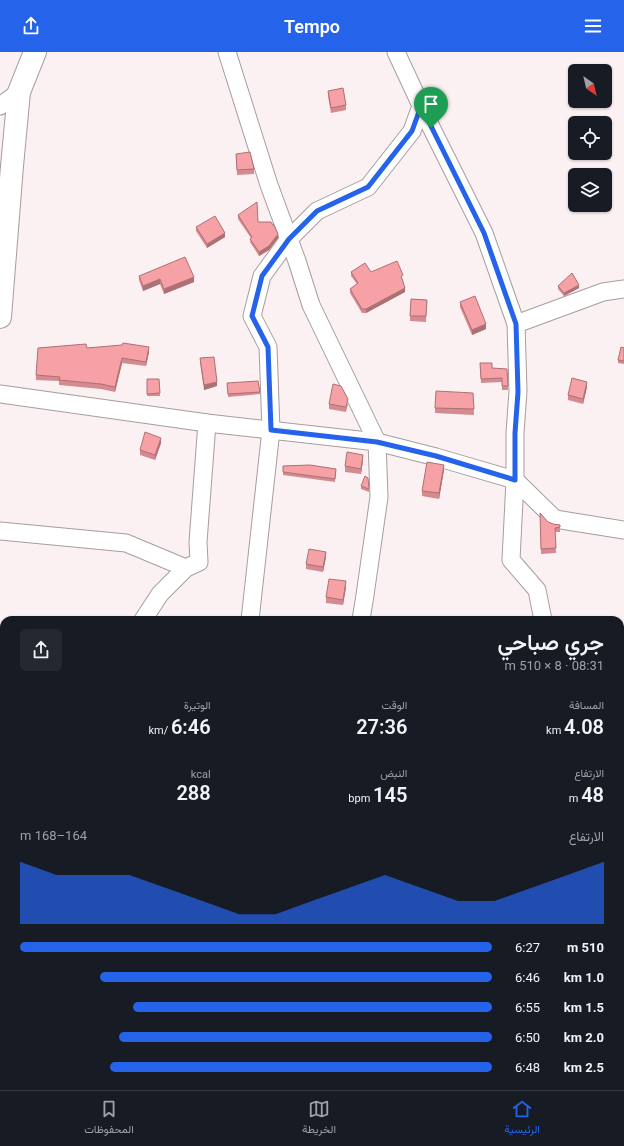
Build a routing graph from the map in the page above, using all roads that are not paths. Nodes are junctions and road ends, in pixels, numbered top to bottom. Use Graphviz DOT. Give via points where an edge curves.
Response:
graph roads {
  1 [pos="35,52"];
  2 [pos="227,52"];
  3 [pos="396,52"];
  4 [pos="19,92"];
  5 [pos="0,106"];
  6 [pos="421,106"];
  7 [pos="289,239"];
  8 [pos="624,289"];
  9 [pos="0,317"];
  10 [pos="516,324"];
  11 [pos="0,394"];
  12 [pos="207,423"];
  13 [pos="271,430"];
  14 [pos="377,442"];
  15 [pos="515,480"];
  16 [pos="624,530"];
  17 [pos="0,531"];
  18 [pos="186,568"];
  19 [pos="146,616"];
  20 [pos="250,616"];
  21 [pos="362,616"];
  22 [pos="541,616"];
  1 -- 4 [label="street"];
  2 -- 7 [label="street"];
  3 -- 6 [label="street"];
  4 -- 5 [label="street"];
  4 -- 9 [label="street"];
  6 -- 7 [label="street" via="412,131 368,187 317,211"];
  6 -- 10 [label="street" via="484,233"];
  7 -- 13 [label="street" via="262,276 252,316 268,347"];
  7 -- 14 [label="street" via="311,305"];
  8 -- 10 [label="street" via="603,292"];
  10 -- 15 [label="street" via="518,392"];
  11 -- 12 [label="street"];
  12 -- 13 [label="street"];
  12 -- 18 [label="street" via="198,542 199,562"];
  13 -- 14 [label="street"];
  13 -- 20 [label="street"];
  14 -- 15 [label="street" via="436,456"];
  14 -- 21 [label="street" via="379,497"];
  15 -- 16 [label="street" via="555,519"];
  15 -- 22 [label="street" via="511,560 537,590"];
  17 -- 18 [label="street" via="126,543"];
  18 -- 19 [label="street" via="160,594"];
}
